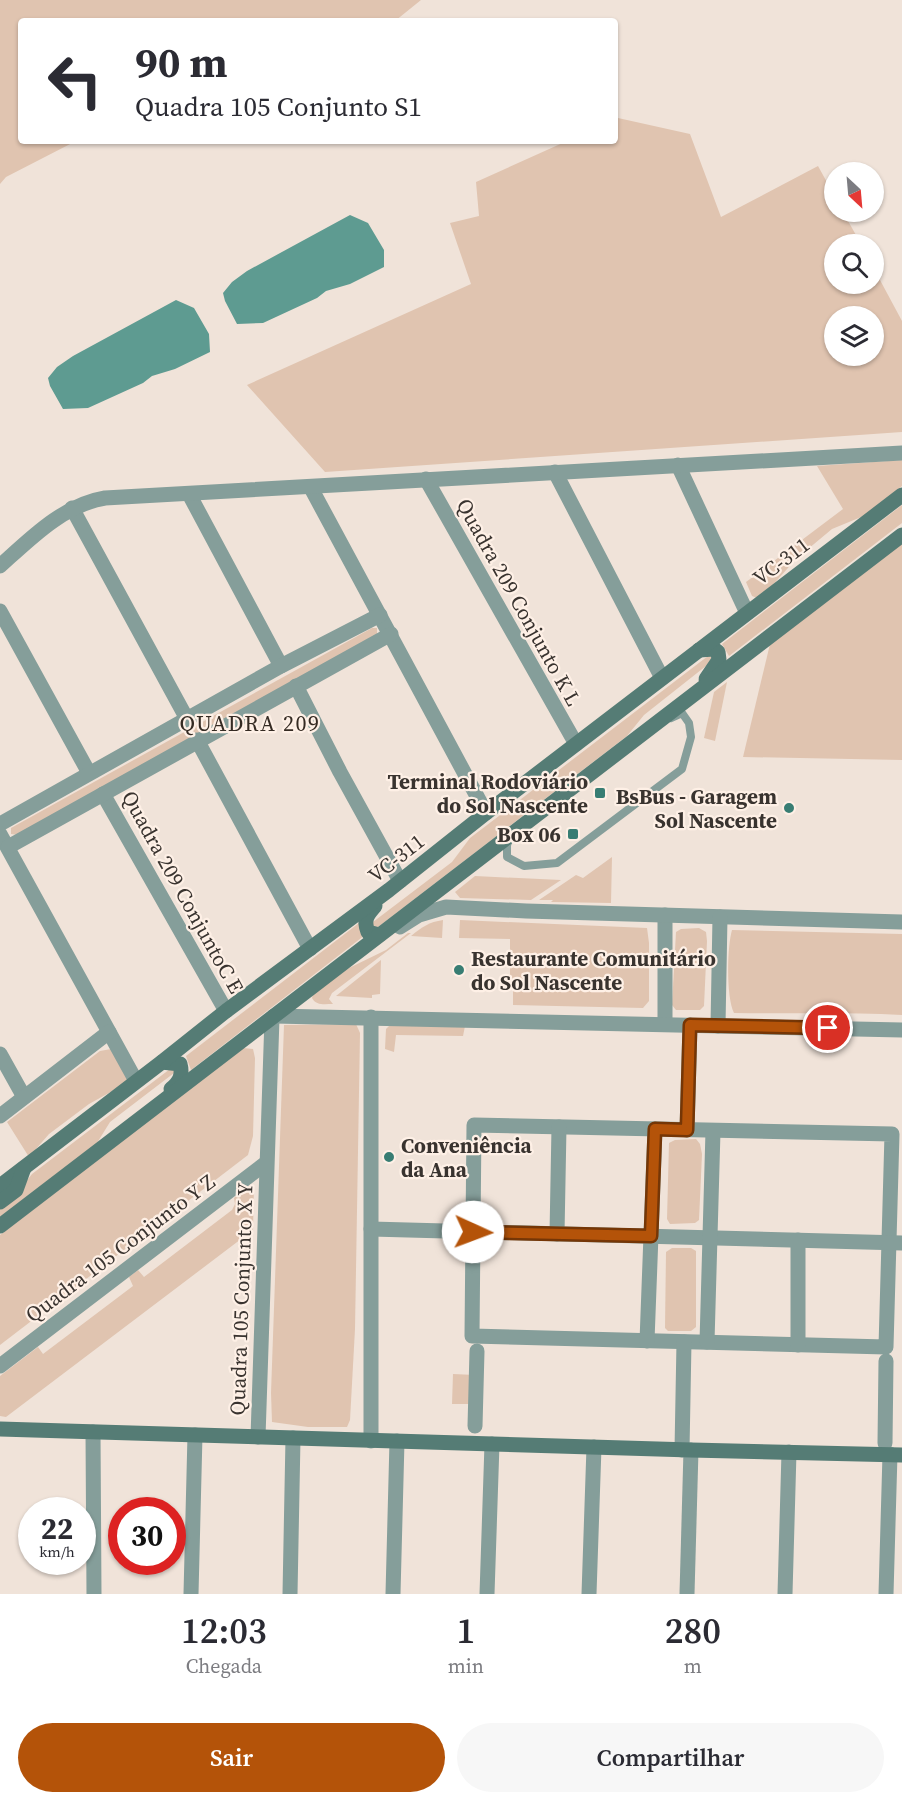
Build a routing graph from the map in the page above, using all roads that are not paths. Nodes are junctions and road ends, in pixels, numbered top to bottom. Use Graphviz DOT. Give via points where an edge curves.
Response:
graph roads {
  1 [pos="902,453"];
  2 [pos="678,465"];
  3 [pos="555,472"];
  4 [pos="426,479"];
  5 [pos="311,488"];
  6 [pos="189,494"];
  7 [pos="902,495"];
  8 [pos="72,508"];
  9 [pos="902,535"];
  10 [pos="0,566"];
  11 [pos="0,611"];
  12 [pos="747,613"];
  13 [pos="380,615"];
  14 [pos="391,634"];
  15 [pos="699,650"];
  16 [pos="281,666"];
  17 [pos="662,678"];
  18 [pos="296,686"];
  19 [pos="698,691"];
  20 [pos="187,719"];
  21 [pos="656,723"];
  22 [pos="197,740"];
  23 [pos="576,744"];
  24 [pos="89,773"];
  25 [pos="103,794"];
  26 [pos="486,813"];
  27 [pos="0,824"];
  28 [pos="511,834"];
  29 [pos="4,840"];
  30 [pos="446,884"];
  31 [pos="394,886"];
  32 [pos="447,907"];
  33 [pos="665,915"];
  34 [pos="720,917"];
  35 [pos="902,922"];
  36 [pos="379,936"];
  37 [pos="310,949"];
  38 [pos="358,951"];
  39 [pos="304,992"];
  40 [pos="226,1011"];
  41 [pos="318,1016"];
  42 [pos="273,1017"];
  43 [pos="371,1017"];
  44 [pos="665,1024"];
  45 [pos="690,1025"];
  46 [pos="718,1026"];
  47 [pos="898,1030"];
  48 [pos="109,1032"];
  49 [pos="0,1054"];
  50 [pos="162,1062"];
  51 [pos="136,1081"];
  52 [pos="24,1097"];
  53 [pos="0,1116"];
  54 [pos="559,1127"];
  55 [pos="655,1129"];
  56 [pos="687,1130"];
  57 [pos="713,1131"];
  58 [pos="117,1136"];
  59 [pos="266,1163"];
  60 [pos="24,1168"];
  61 [pos="0,1186"];
  62 [pos="0,1202"];
  63 [pos="0,1226"];
  64 [pos="371,1229"];
  65 [pos="473,1232"];
  66 [pos="557,1234"];
  67 [pos="651,1236"];
  68 [pos="710,1238"];
  69 [pos="798,1240"];
  70 [pos="895,1242"];
  71 [pos="647,1341"];
  72 [pos="684,1342"];
  73 [pos="707,1342"];
  74 [pos="475,1343"];
  75 [pos="798,1345"];
  76 [pos="886,1361"];
  77 [pos="0,1366"];
  78 [pos="476,1426"];
  79 [pos="0,1429"];
  80 [pos="93,1432"];
  81 [pos="195,1435"];
  82 [pos="258,1437"];
  83 [pos="293,1438"];
  84 [pos="371,1441"];
  85 [pos="397,1441"];
  86 [pos="492,1444"];
  87 [pos="594,1447"];
  88 [pos="686,1450"];
  89 [pos="892,1451"];
  90 [pos="789,1452"];
  91 [pos="94,1594"];
  92 [pos="191,1594"];
  93 [pos="290,1594"];
  94 [pos="393,1594"];
  95 [pos="487,1594"];
  96 [pos="589,1594"];
  97 [pos="687,1594"];
  98 [pos="785,1594"];
  99 [pos="886,1594"];
  1 -- 2 [label="street"];
  2 -- 3 [label="street"];
  2 -- 12 [label="street"];
  3 -- 4 [label="street"];
  3 -- 17 [label="street"];
  4 -- 5 [label="street"];
  4 -- 23 [label="street, Quadra 209 Conjunto K L"];
  5 -- 6 [label="street"];
  5 -- 13 [label="street"];
  6 -- 8 [label="street" via="105,498"];
  6 -- 16 [label="street"];
  7 -- 12 [label="main road, VC-311"];
  8 -- 10 [label="street"];
  8 -- 20 [label="street"];
  9 -- 19 [label="main road"];
  11 -- 24 [label="street"];
  12 -- 15 [label="main road, VC-311"];
  13 -- 14 [label="street"];
  13 -- 16 [label="street"];
  14 -- 18 [label="street"];
  14 -- 26 [label="street"];
  15 -- 17 [label="main road, VC-311"];
  15 -- 19 [label="main road" via="714,649 719,660"];
  16 -- 20 [label="street"];
  17 -- 23 [label="main road, VC-311"];
  18 -- 22 [label="street"];
  18 -- 31 [label="street"];
  19 -- 21 [label="main road"];
  20 -- 24 [label="street"];
  21 -- 28 [label="main road"];
  21 -- 28 [label="lane" via="682,713 689,723 691,737 682,769 557,863 524,866 507,857"];
  22 -- 25 [label="street"];
  22 -- 37 [label="street"];
  23 -- 26 [label="main road, VC-311"];
  24 -- 27 [label="street"];
  25 -- 29 [label="street"];
  25 -- 40 [label="street, Quadra 209 ConjuntoC E"];
  26 -- 31 [label="main road, VC-311"];
  28 -- 30 [label="main road"];
  29 -- 48 [label="street"];
  30 -- 32 [label="street" via="441,898"];
  30 -- 36 [label="main road"];
  31 -- 36 [label="main road" via="366,917 368,932"];
  31 -- 37 [label="main road, VC-311"];
  32 -- 33 [label="street"];
  32 -- 38 [label="street" via="419,915"];
  33 -- 34 [label="street"];
  33 -- 44 [label="street"];
  34 -- 35 [label="street"];
  34 -- 46 [label="street"];
  36 -- 38 [label="main road"];
  37 -- 40 [label="main road, VC-311"];
  38 -- 39 [label="main road"];
  39 -- 41 [label="street" via="304,1003"];
  39 -- 42 [label="main road"];
  40 -- 50 [label="main road, VC-311"];
  41 -- 42 [label="street"];
  41 -- 43 [label="street"];
  42 -- 58 [label="main road"];
  42 -- 59 [label="street, Quadra 105 Conjunto X Y"];
  43 -- 44 [label="street"];
  43 -- 64 [label="street"];
  44 -- 45 [label="street"];
  45 -- 46 [label="street"];
  45 -- 56 [label="street"];
  46 -- 47 [label="street"];
  48 -- 51 [label="street"];
  48 -- 52 [label="street"];
  49 -- 52 [label="street"];
  50 -- 51 [label="main road, VC-311"];
  50 -- 58 [label="main road" via="180,1064 178,1083 128,1122"];
  51 -- 60 [label="main road, VC-311"];
  52 -- 53 [label="street"];
  54 -- 55 [label="street"];
  54 -- 65 [label="street" via="474,1125"];
  54 -- 66 [label="street"];
  55 -- 56 [label="street"];
  55 -- 67 [label="street"];
  56 -- 57 [label="street"];
  57 -- 68 [label="street"];
  57 -- 70 [label="street" via="892,1134"];
  58 -- 63 [label="main road"];
  59 -- 77 [label="street, Quadra 105 Conjunto Y Z"];
  59 -- 82 [label="street, Quadra 105 Conjunto X Y"];
  60 -- 61 [label="main road, VC-311"];
  60 -- 62 [label="main road" via="16,1190"];
  64 -- 65 [label="street"];
  64 -- 84 [label="street"];
  65 -- 66 [label="street"];
  65 -- 74 [label="street"];
  66 -- 67 [label="street"];
  67 -- 68 [label="street"];
  67 -- 71 [label="street"];
  68 -- 69 [label="street"];
  68 -- 73 [label="street"];
  69 -- 70 [label="street"];
  69 -- 75 [label="street"];
  70 -- 75 [label="street" via="886,1347"];
  71 -- 72 [label="street"];
  71 -- 74 [label="street"];
  72 -- 73 [label="street"];
  72 -- 88 [label="street"];
  73 -- 75 [label="street"];
  74 -- 78 [label="street"];
  76 -- 89 [label="street"];
  79 -- 80 [label="main road"];
  80 -- 81 [label="main road"];
  80 -- 91 [label="street"];
  81 -- 82 [label="main road"];
  81 -- 92 [label="street"];
  82 -- 83 [label="main road"];
  83 -- 84 [label="main road"];
  83 -- 93 [label="street"];
  84 -- 85 [label="main road"];
  85 -- 86 [label="main road"];
  85 -- 94 [label="street"];
  86 -- 87 [label="main road"];
  86 -- 95 [label="street"];
  87 -- 88 [label="main road"];
  87 -- 96 [label="street"];
  88 -- 90 [label="main road"];
  88 -- 97 [label="street"];
  89 -- 90 [label="main road"];
  89 -- 99 [label="street"];
  90 -- 98 [label="street"];
}
